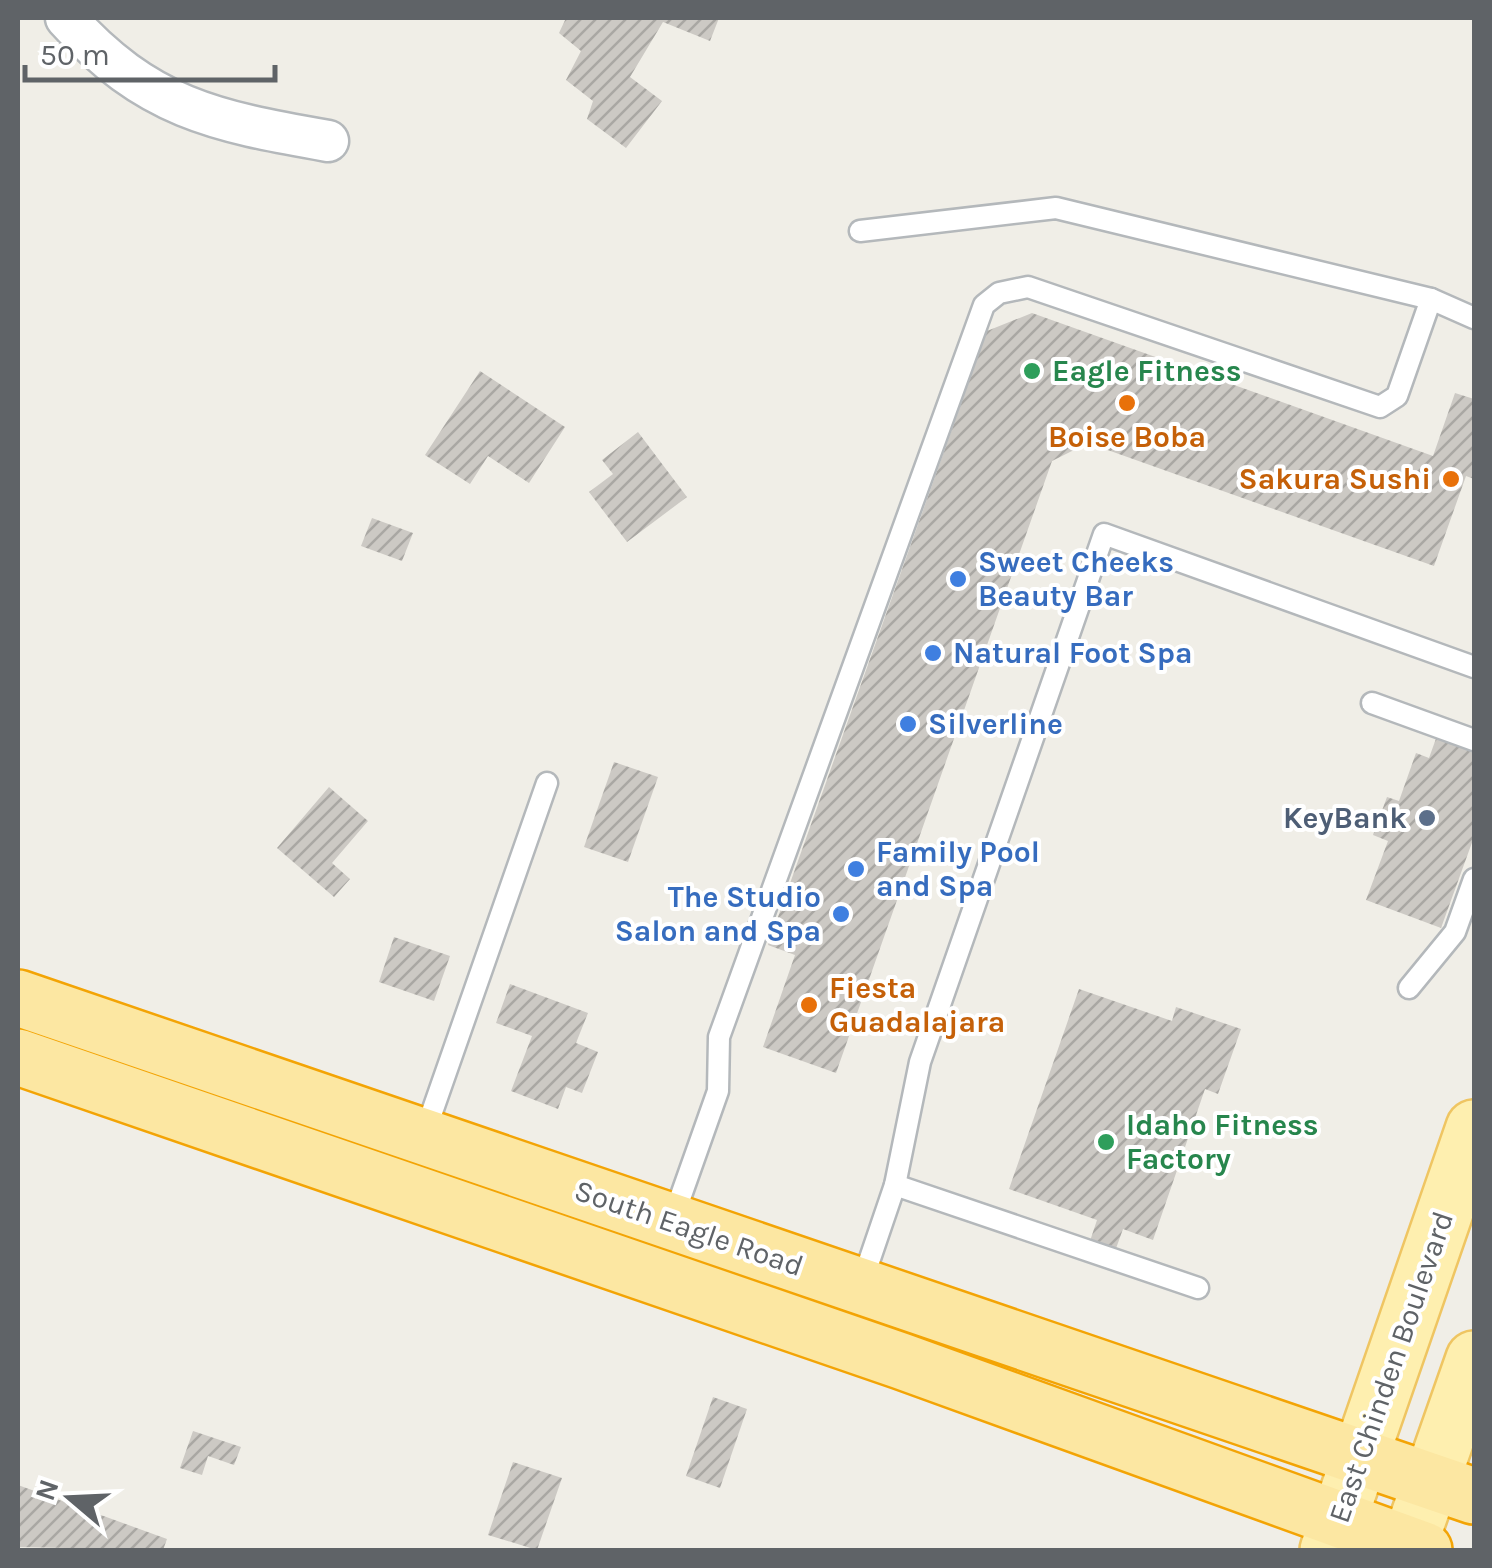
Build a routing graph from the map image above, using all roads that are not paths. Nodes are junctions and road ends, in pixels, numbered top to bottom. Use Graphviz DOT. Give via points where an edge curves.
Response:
graph roads {
  1 [pos="66,18"];
  2 [pos="328,141"];
  3 [pos="860,232"];
  4 [pos="1431,299"];
  5 [pos="1474,318"];
  6 [pos="1474,667"];
  7 [pos="1372,703"];
  8 [pos="1474,740"];
  9 [pos="548,782"];
  10 [pos="1474,879"];
  11 [pos="1409,988"];
  12 [pos="18,998"];
  13 [pos="18,1057"];
  14 [pos="1474,1128"];
  15 [pos="424,1137"];
  16 [pos="895,1184"];
  17 [pos="672,1222"];
  18 [pos="860,1288"];
  19 [pos="1198,1288"];
  20 [pos="1474,1360"];
  21 [pos="1361,1457"];
  22 [pos="1453,1488"];
  23 [pos="1334,1535"];
  24 [pos="1414,1549"];
  1 -- 2 [label="street" via="130,78 186,110"];
  3 -- 4 [label="lane" via="1056,208"];
  4 -- 5 [label="lane"];
  4 -- 17 [label="lane" via="1397,396 1380,408 1028,288 999,293 984,306 719,1038 718,1091"];
  6 -- 16 [label="lane" via="1104,534 920,1062"];
  7 -- 8 [label="lane"];
  9 -- 15 [label="lane"];
  10 -- 11 [label="lane" via="1455,932"];
  12 -- 15 [label="highway, South Eagle Road"];
  13 -- 23 [label="highway, South Eagle Road" via="901,1361"];
  14 -- 21 [label="main road, East Chinden Boulevard"];
  15 -- 17 [label="highway, South Eagle Road"];
  16 -- 18 [label="lane"];
  16 -- 19 [label="lane"];
  17 -- 18 [label="highway, South Eagle Road"];
  18 -- 21 [label="highway, South Eagle Road"];
  20 -- 22 [label="main road"];
  21 -- 22 [label="highway, South Eagle Road"];
  21 -- 23 [label="main road, East Chinden Boulevard"];
  22 -- 24 [label="main road"];
  23 -- 24 [label="highway, South Eagle Road"];
}
